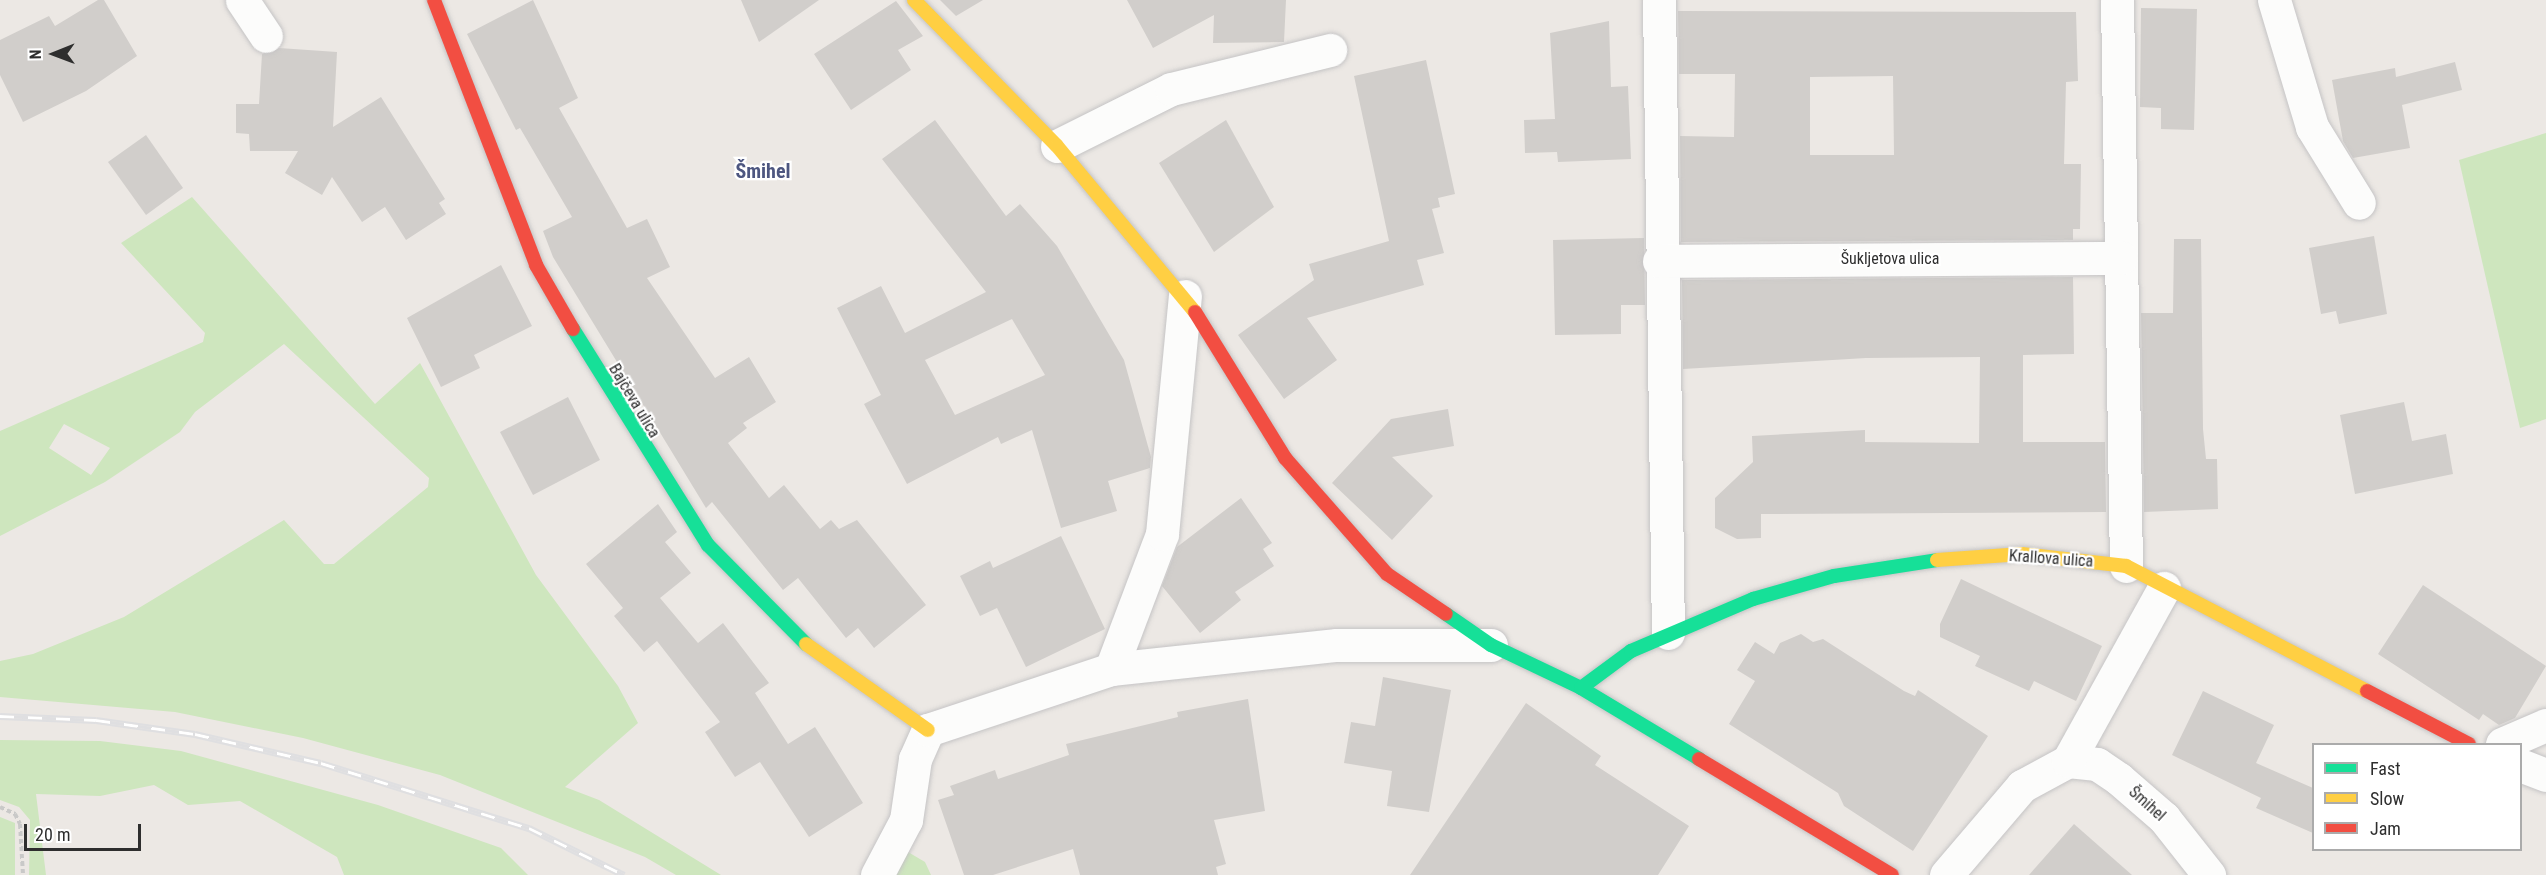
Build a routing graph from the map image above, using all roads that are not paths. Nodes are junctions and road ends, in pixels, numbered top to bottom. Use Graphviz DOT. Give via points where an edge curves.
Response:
graph roads {
  1 [pos="242,0"];
  2 [pos="434,0"];
  3 [pos="914,0"];
  4 [pos="1659,0"];
  5 [pos="2117,0"];
  6 [pos="2274,0"];
  7 [pos="266,36"];
  8 [pos="1330,50"];
  9 [pos="1057,146"];
  10 [pos="2359,203"];
  11 [pos="2121,258"];
  12 [pos="1659,261"];
  13 [pos="1185,296"];
  14 [pos="2126,566"];
  15 [pos="2164,588"];
  16 [pos="1668,633"];
  17 [pos="1491,645"];
  18 [pos="1111,669"];
  19 [pos="1581,688"];
  20 [pos="2546,725"];
  21 [pos="2467,743"];
  22 [pos="2504,743"];
  23 [pos="921,745"];
  24 [pos="2068,761"];
  25 [pos="2522,766"];
  26 [pos="2546,775"];
  27 [pos="877,875"];
  28 [pos="1892,875"];
  29 [pos="1946,875"];
  30 [pos="2209,875"];
  1 -- 7 [label="street"];
  2 -- 23 [label="street, Bajčeva ulica" via="536,265 635,436 702,536 806,644"];
  3 -- 9 [label="street"];
  4 -- 12 [label="street"];
  5 -- 11 [label="street"];
  6 -- 10 [label="street" via="2312,127"];
  8 -- 9 [label="street" via="1171,89"];
  9 -- 13 [label="street"];
  11 -- 12 [label="street, Šukljetova ulica"];
  11 -- 14 [label="street"];
  12 -- 16 [label="street"];
  13 -- 17 [label="street" via="1285,458 1357,544 1387,574"];
  13 -- 18 [label="street" via="1162,534"];
  14 -- 15 [label="street, Krallova ulica"];
  14 -- 16 [label="street, Krallova ulica" via="2022,554 1918,561 1834,576 1753,599"];
  15 -- 21 [label="street, Krallova ulica"];
  15 -- 24 [label="street"];
  16 -- 19 [label="street, Krallova ulica" via="1631,651"];
  17 -- 18 [label="street" via="1337,645"];
  17 -- 19 [label="street"];
  18 -- 23 [label="street"];
  19 -- 28 [label="street"];
  20 -- 22 [label="street"];
  23 -- 27 [label="street" via="906,820"];
  24 -- 29 [label="street" via="2022,786"];
  24 -- 30 [label="street, Šmihel" via="2097,764 2119,779 2164,818"];
  25 -- 26 [label="street"];
}
